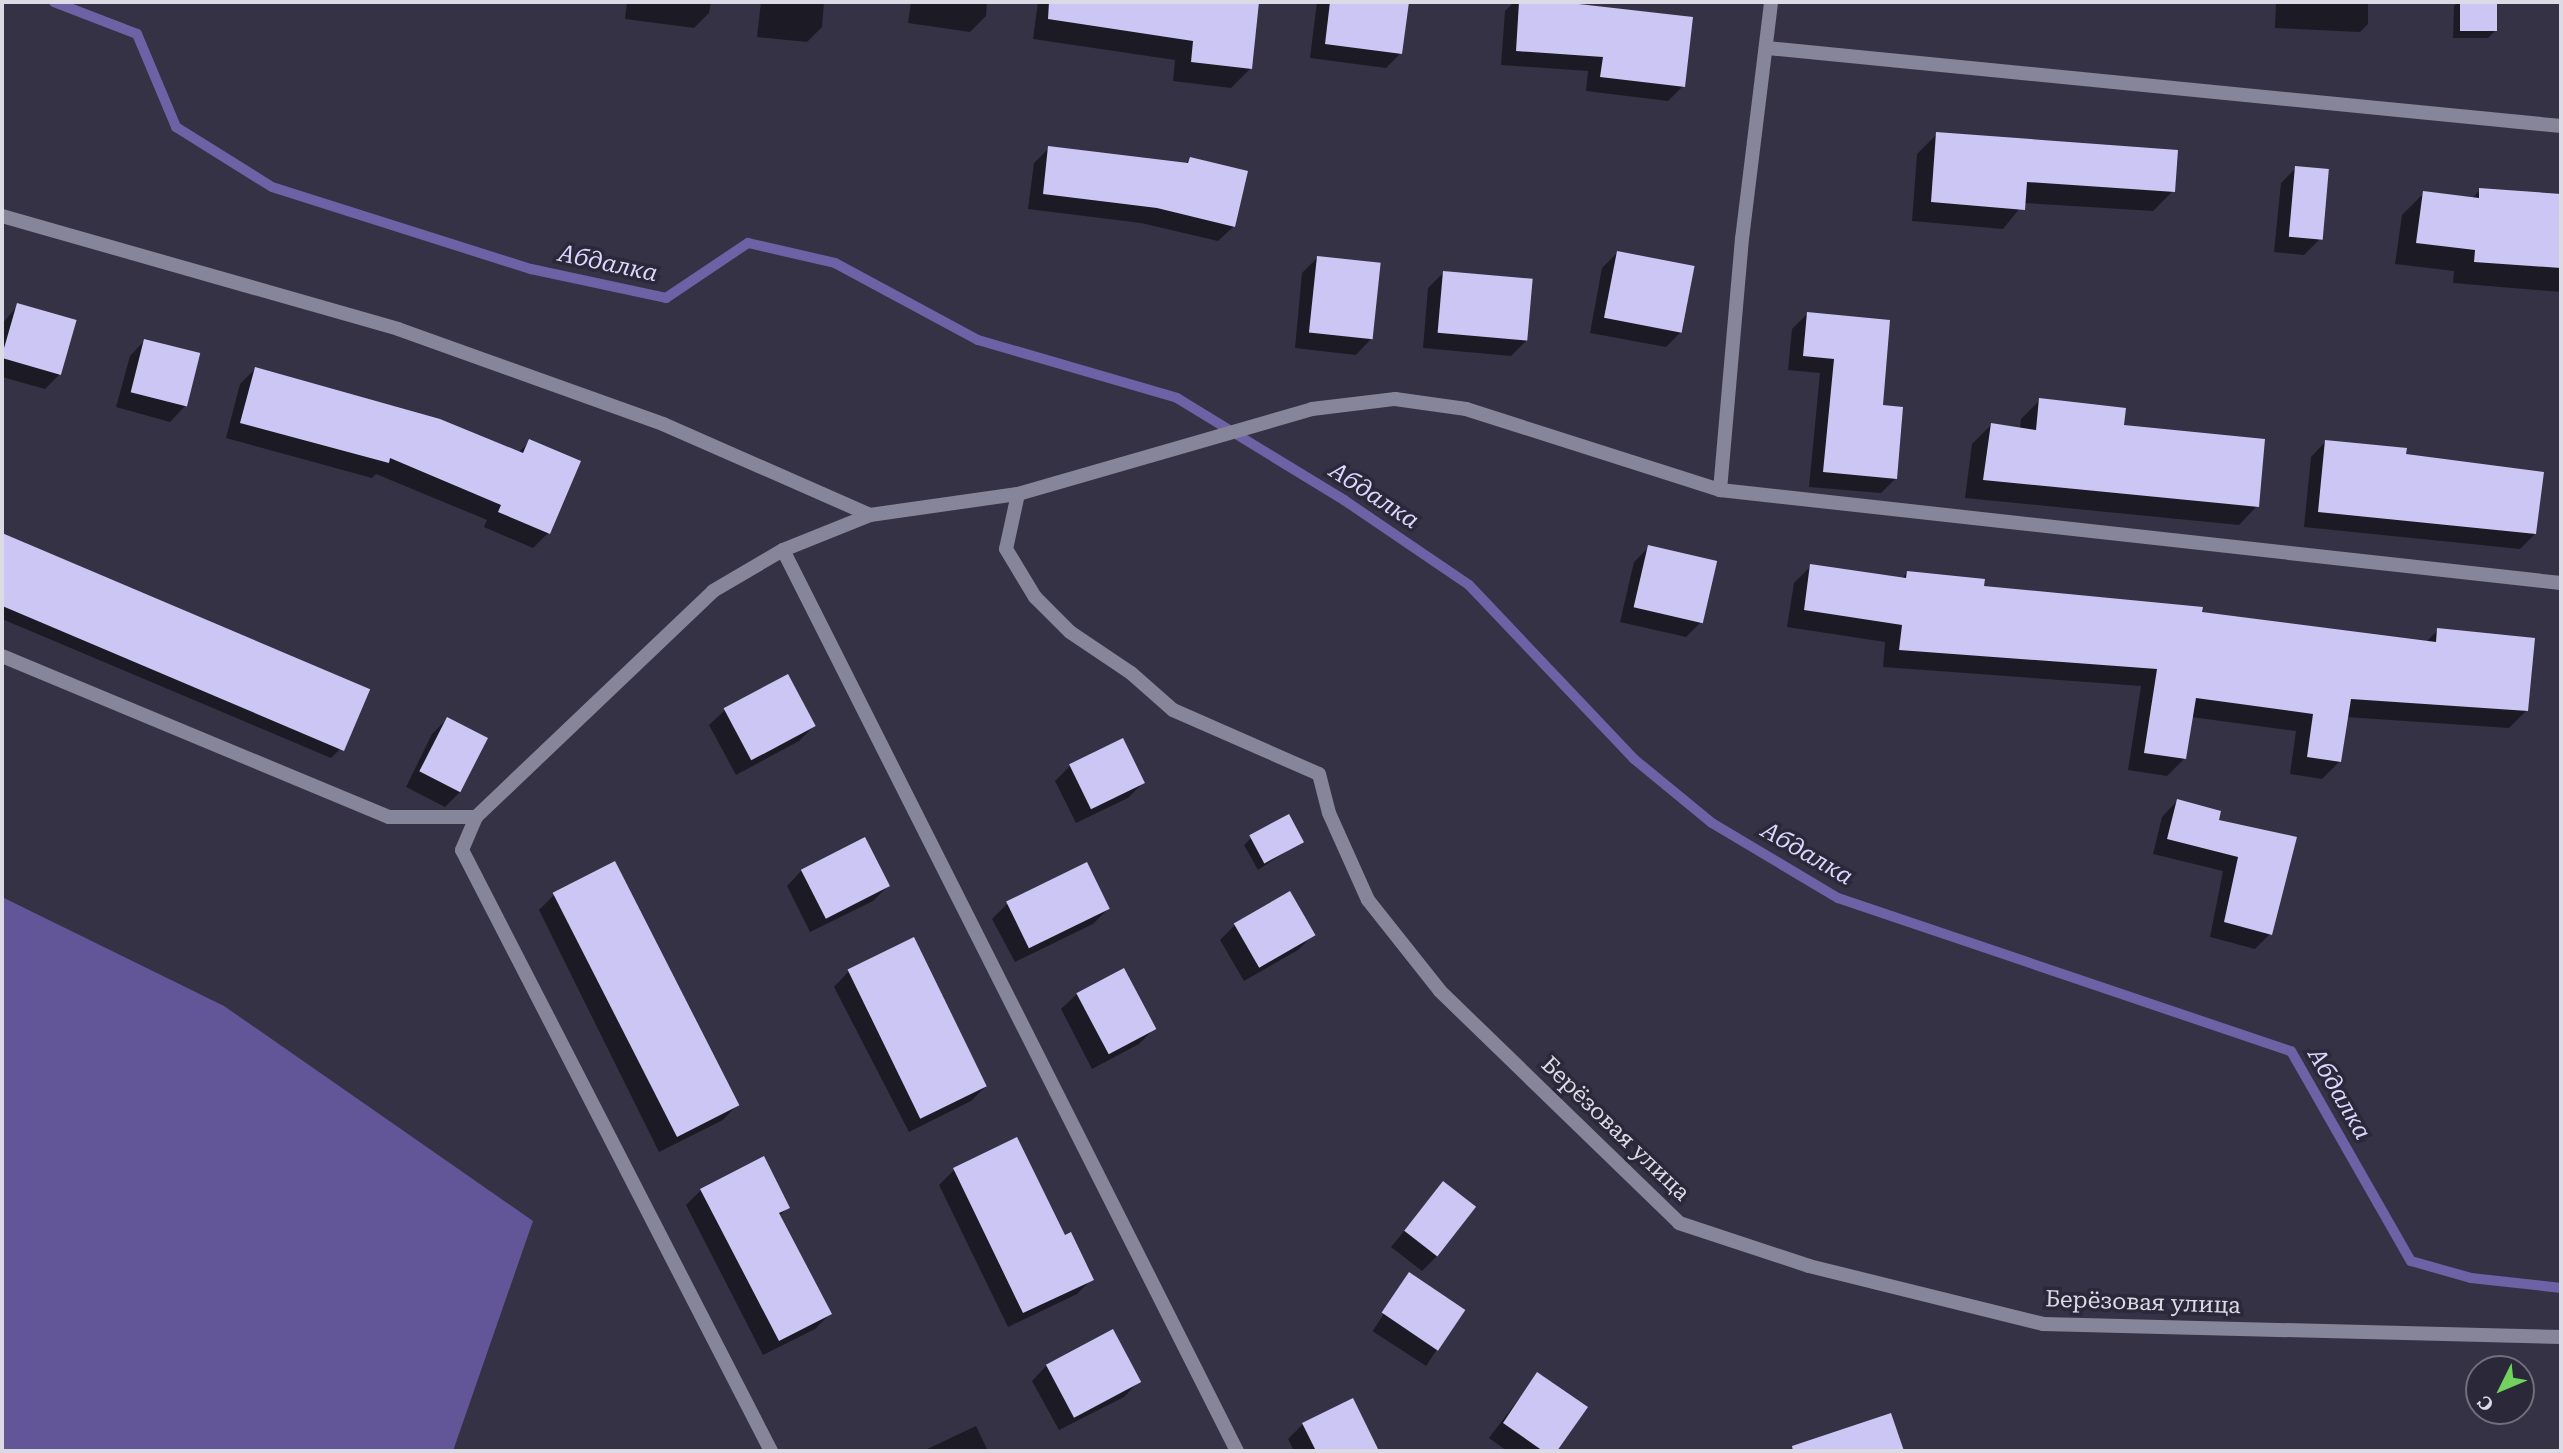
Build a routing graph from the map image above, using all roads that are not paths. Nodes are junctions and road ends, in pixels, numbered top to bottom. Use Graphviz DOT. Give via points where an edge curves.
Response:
graph roads {
  1 [pos="1771,2"];
  2 [pos="1766,48"];
  3 [pos="2561,126"];
  4 [pos="2,216"];
  5 [pos="1720,490"];
  6 [pos="1018,494"];
  7 [pos="870,515"];
  8 [pos="783,550"];
  9 [pos="2561,583"];
  10 [pos="2,656"];
  11 [pos="476,817"];
  12 [pos="2561,1337"];
  13 [pos="771,1451"];
  14 [pos="1237,1451"];
  1 -- 2 [label="street"];
  2 -- 3 [label="street"];
  2 -- 5 [label="street" via="1742,239"];
  4 -- 7 [label="street" via="398,329 663,425"];
  5 -- 6 [label="street" via="1466,409 1395,399 1312,409"];
  5 -- 9 [label="street"];
  6 -- 7 [label="street"];
  6 -- 12 [label="street, Берёзовая улица" via="1006,549 1035,597 1070,632 1130,673 1172,710 1319,775 1329,813 1368,900 1440,991 1679,1223 1809,1266 2043,1324"];
  7 -- 8 [label="street"];
  8 -- 11 [label="street" via="713,591"];
  8 -- 14 [label="street"];
  10 -- 11 [label="street" via="389,817"];
  11 -- 13 [label="street" via="462,850"];
}
